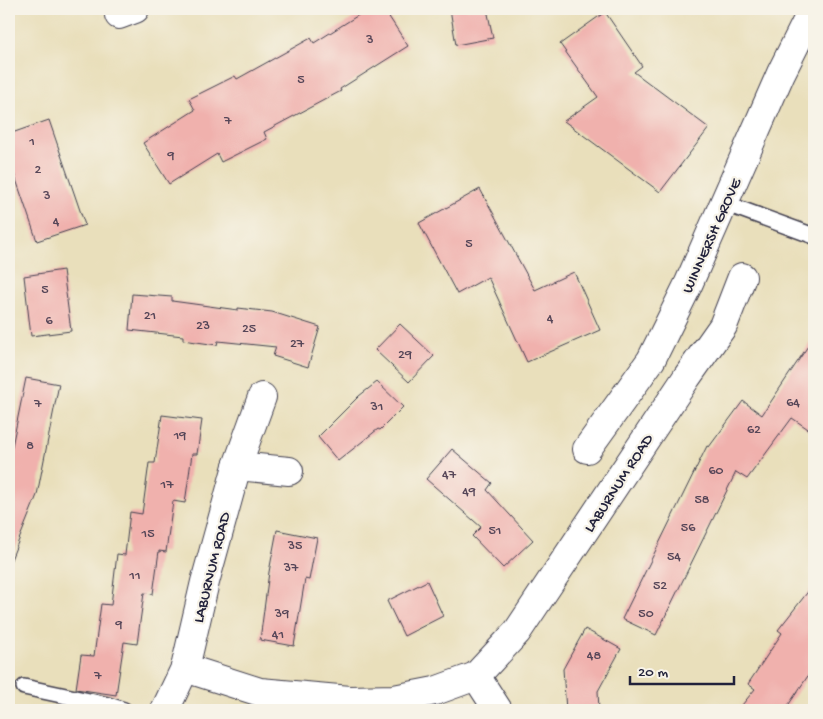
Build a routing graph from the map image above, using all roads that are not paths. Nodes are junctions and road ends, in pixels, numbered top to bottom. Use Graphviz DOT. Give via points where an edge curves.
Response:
graph roads {
  1 [pos="814,9"];
  2 [pos="724,203"];
  3 [pos="814,236"];
  4 [pos="742,277"];
  5 [pos="262,397"];
  6 [pos="587,449"];
  7 [pos="237,466"];
  8 [pos="289,471"];
  9 [pos="186,668"];
  10 [pos="476,676"];
  11 [pos="24,686"];
  12 [pos="124,710"];
  13 [pos="165,710"];
  14 [pos="498,710"];
  1 -- 2 [label="street, WINNERSH GROVE" via="781,73"];
  2 -- 3 [label="lane"];
  2 -- 6 [label="street, WINNERSH GROVE" via="652,360"];
  4 -- 10 [label="street, LABURNUM ROAD" via="723,326 516,632"];
  5 -- 7 [label="street, LABURNUM ROAD"];
  7 -- 8 [label="street"];
  7 -- 9 [label="street, LABURNUM ROAD" via="205,582"];
  9 -- 10 [label="street, LABURNUM ROAD" via="260,692 350,700 394,699 435,691"];
  9 -- 13 [label="street, LABURNUM ROAD"];
  10 -- 14 [label="street"];
  11 -- 12 [label="lane"];
}
